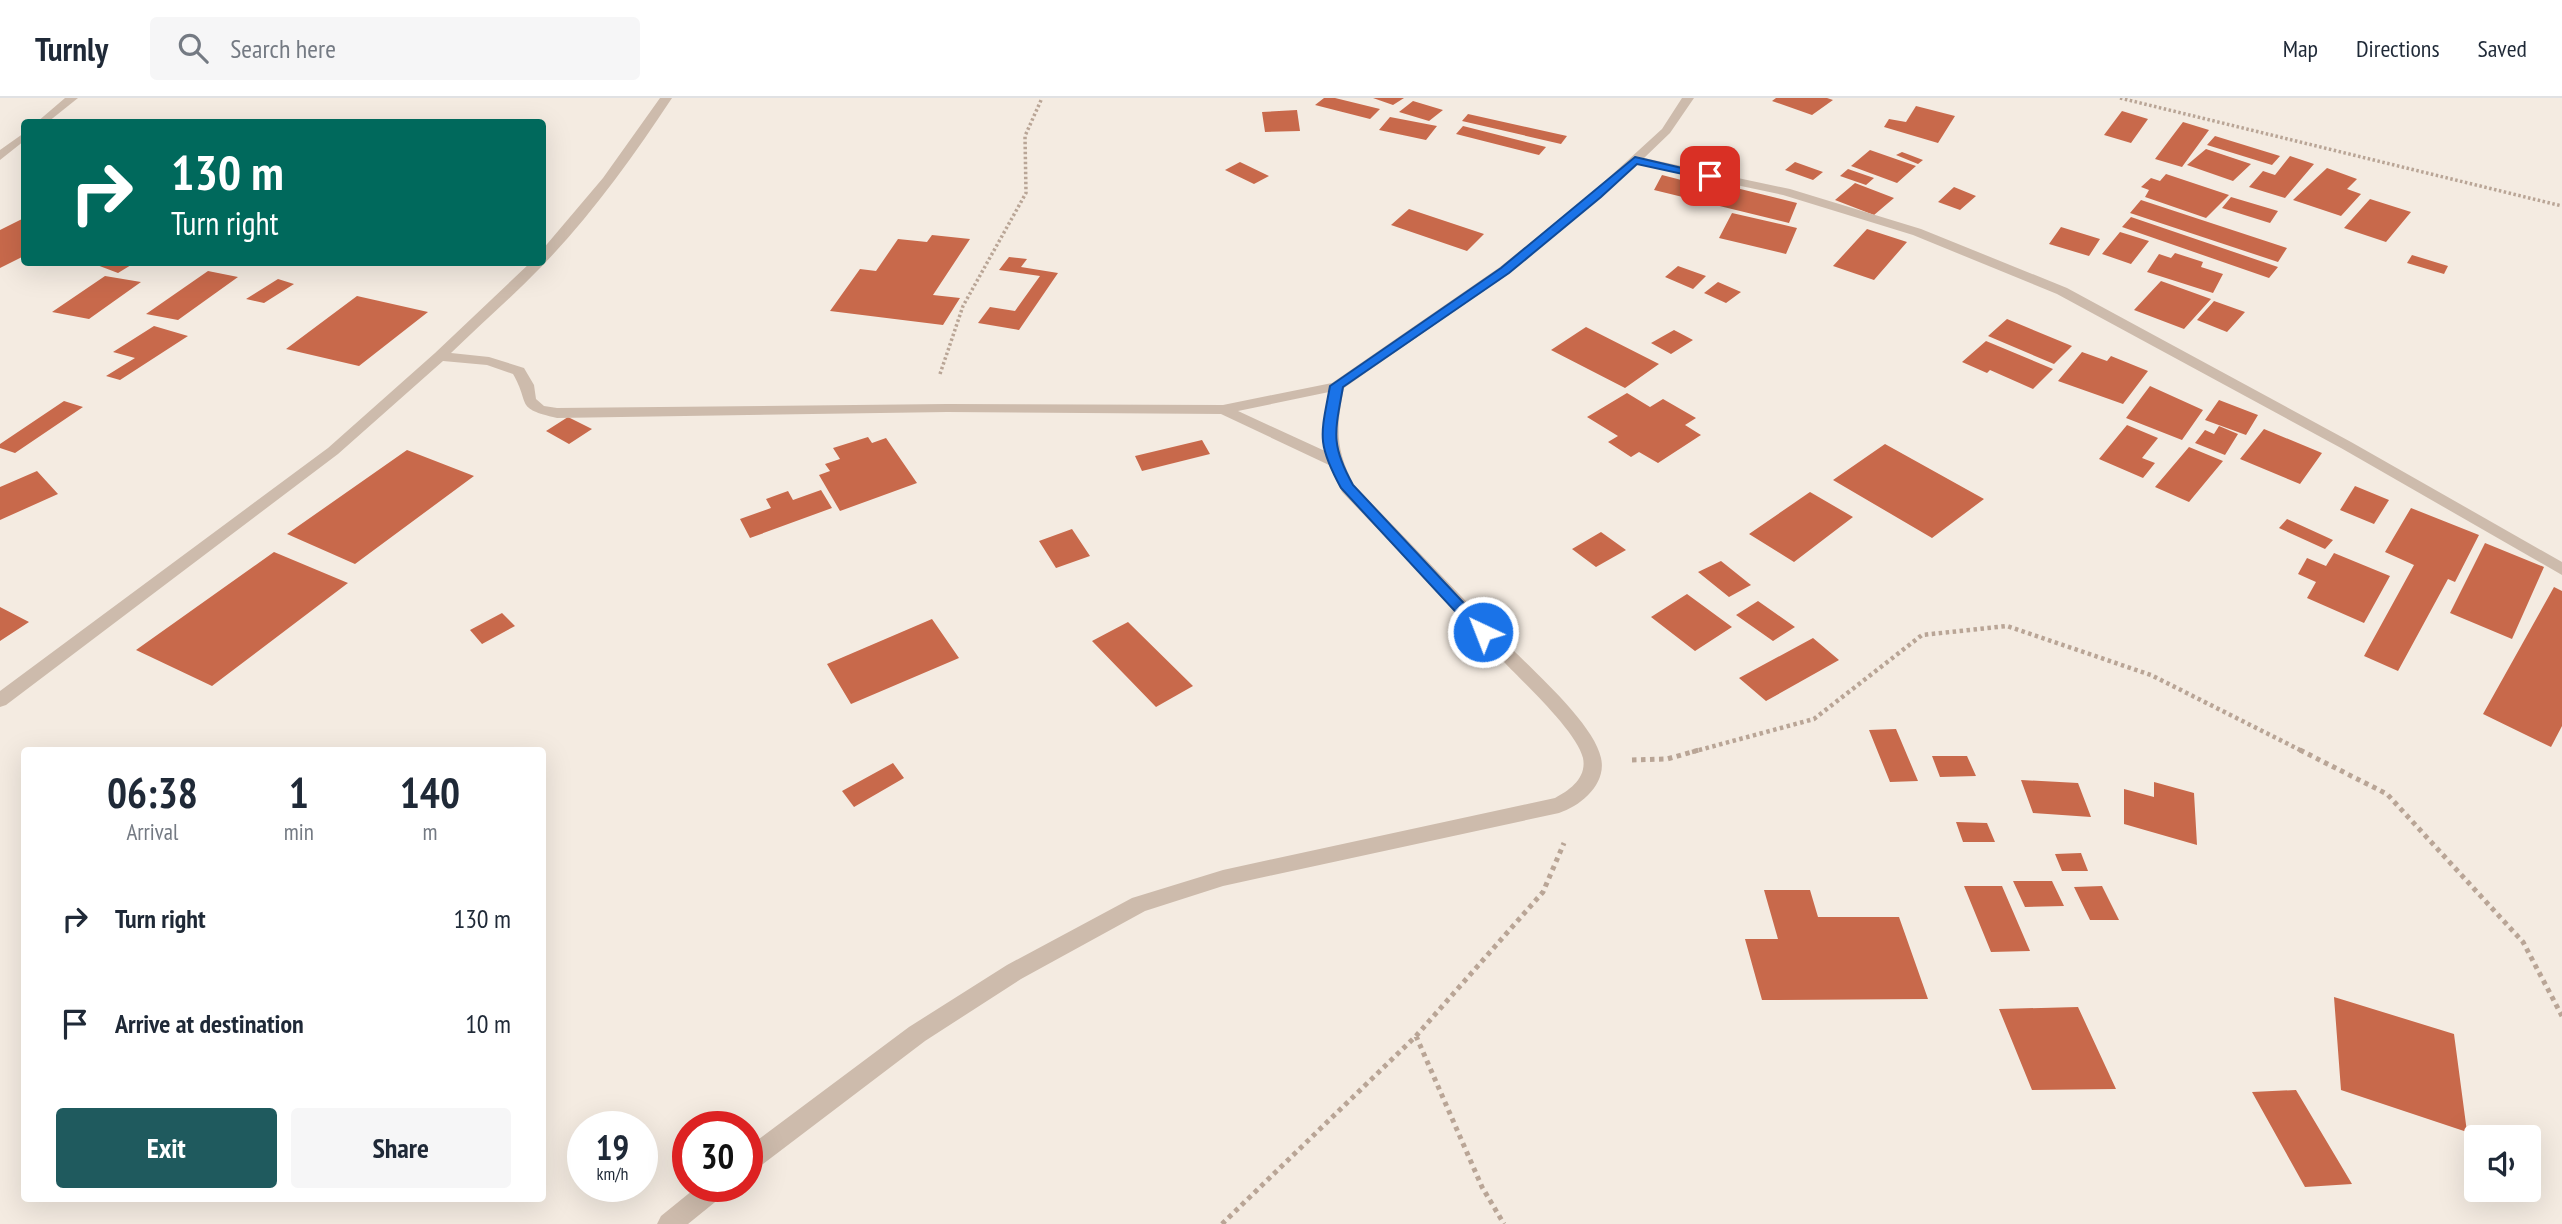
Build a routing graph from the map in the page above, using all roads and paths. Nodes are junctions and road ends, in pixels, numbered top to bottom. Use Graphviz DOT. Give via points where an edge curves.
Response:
graph roads {
  1 [pos="72,98"];
  2 [pos="666,98"];
  3 [pos="1042,98"];
  4 [pos="1688,98"];
  5 [pos="2120,98"];
  6 [pos="46,119"];
  7 [pos="21,138"];
  8 [pos="0,156"];
  9 [pos="1635,160"];
  10 [pos="2562,206"];
  11 [pos="546,253"];
  12 [pos="535,266"];
  13 [pos="440,356"];
  14 [pos="940,374"];
  15 [pos="1337,386"];
  16 [pos="1223,410"];
  17 [pos="1333,461"];
  18 [pos="2562,569"];
  19 [pos="0,700"];
  20 [pos="1593,761"];
  21 [pos="1589,781"];
  22 [pos="2562,1016"];
  23 [pos="1416,1036"];
  24 [pos="763,1151"];
  25 [pos="696,1202"];
  26 [pos="668,1224"];
  27 [pos="1222,1224"];
  28 [pos="1504,1224"];
  1 -- 6 [label="street"];
  2 -- 11 [label="street" via="632,151"];
  3 -- 14 [label="path" via="1025,136 1026,193 963,306"];
  4 -- 9 [label="street" via="1666,131"];
  5 -- 10 [label="path"];
  7 -- 8 [label="street"];
  9 -- 15 [label="street" via="1505,270"];
  9 -- 18 [label="street" via="1786,192 1917,232 2062,291"];
  12 -- 13 [label="street"];
  13 -- 16 [label="street" via="489,361 519,371 529,400 539,409 557,413"];
  13 -- 19 [label="street" via="333,451"];
  15 -- 16 [label="street"];
  15 -- 17 [label="street" via="1328,435"];
  16 -- 17 [label="street"];
  17 -- 20 [label="street" via="1348,488 1575,726 1587,741"];
  20 -- 21 [label="street"];
  20 -- 22 [label="path" via="1667,759 1814,719 1922,635 2007,626 2151,675 2387,794 2524,942"];
  21 -- 23 [label="path" via="1544,892"];
  21 -- 24 [label="street" via="1559,805 1223,878 1139,905 1014,972 917,1034"];
  23 -- 27 [label="path"];
  23 -- 28 [label="path" via="1482,1187"];
  25 -- 26 [label="street"];
}
